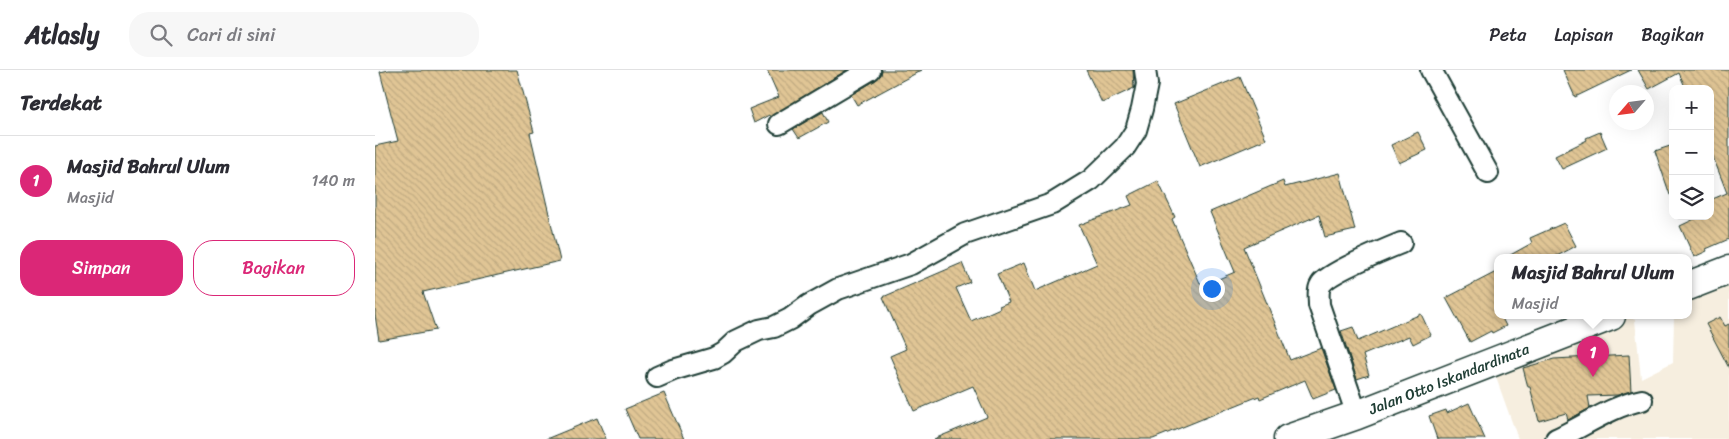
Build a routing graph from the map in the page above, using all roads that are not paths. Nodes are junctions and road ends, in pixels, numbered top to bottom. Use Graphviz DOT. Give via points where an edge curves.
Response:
graph roads {
  1 [pos="870,70"];
  2 [pos="1145,70"];
  3 [pos="1431,70"];
  4 [pos="779,124"];
  5 [pos="1488,174"];
  6 [pos="1401,243"];
  7 [pos="1729,270"];
  8 [pos="1692,284"];
  9 [pos="1603,319"];
  10 [pos="657,377"];
  11 [pos="1642,400"];
  12 [pos="1357,416"];
  13 [pos="1287,439"];
  14 [pos="1556,439"];
  1 -- 4 [label="street"];
  2 -- 10 [label="street" via="1147,84 1135,130 1125,147 1091,180 1052,204 965,234 911,264 838,289 790,319 736,341 714,358"];
  3 -- 5 [label="street"];
  6 -- 12 [label="street" via="1344,269 1320,284 1319,306"];
  7 -- 8 [label="main road"];
  9 -- 12 [label="main road, Jalan Otto Iskandardinata"];
  11 -- 14 [label="street" via="1612,410"];
  12 -- 13 [label="main road, Jalan Otto Iskandardinata"];
}
